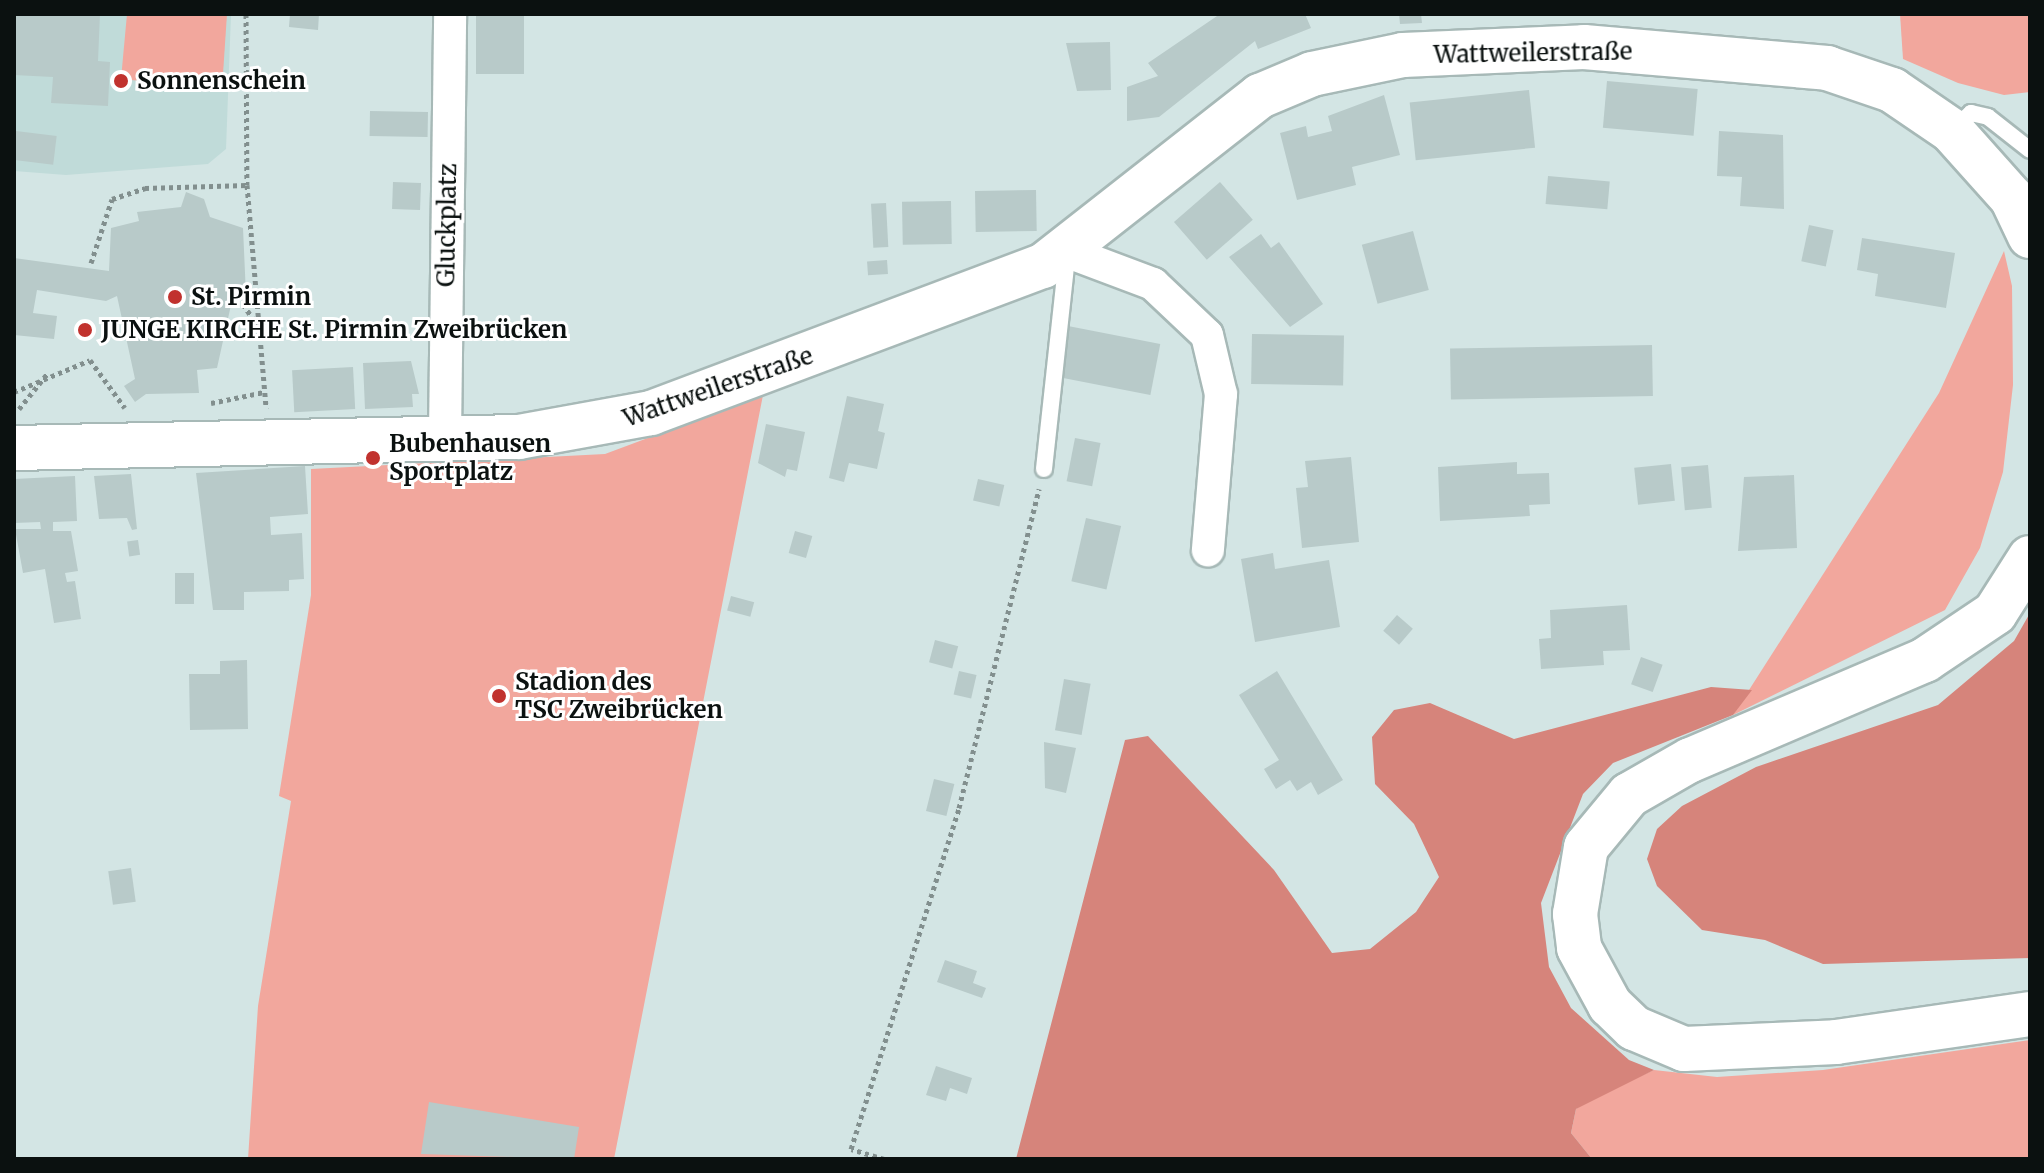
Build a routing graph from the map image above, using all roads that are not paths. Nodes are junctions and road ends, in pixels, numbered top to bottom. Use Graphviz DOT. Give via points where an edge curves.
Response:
graph roads {
  1 [pos="450,14"];
  2 [pos="1952,131"];
  3 [pos="2030,150"];
  4 [pos="2021,217"];
  5 [pos="1068,252"];
  6 [pos="445,436"];
  7 [pos="14,448"];
  8 [pos="1044,469"];
  9 [pos="1208,550"];
  10 [pos="2030,558"];
  11 [pos="2030,1014"];
  1 -- 6 [label="street, Gluckplatz"];
  2 -- 3 [label="lane" via="1971,113 1980,115"];
  2 -- 4 [label="street, Wattweilerstraße"];
  2 -- 5 [label="street, Wattweilerstraße" via="1892,90 1827,68 1584,47 1403,55 1312,74 1260,96"];
  5 -- 6 [label="street, Wattweilerstraße" via="651,413 559,433"];
  5 -- 8 [label="lane"];
  5 -- 9 [label="street" via="1153,284 1207,335 1221,394"];
  6 -- 7 [label="street, Wattweilerstraße"];
  10 -- 11 [label="street" via="1995,613 1925,660 1690,760 1629,795 1586,847 1575,914 1579,948 1610,1005 1634,1028 1684,1049 1836,1042"];
}
